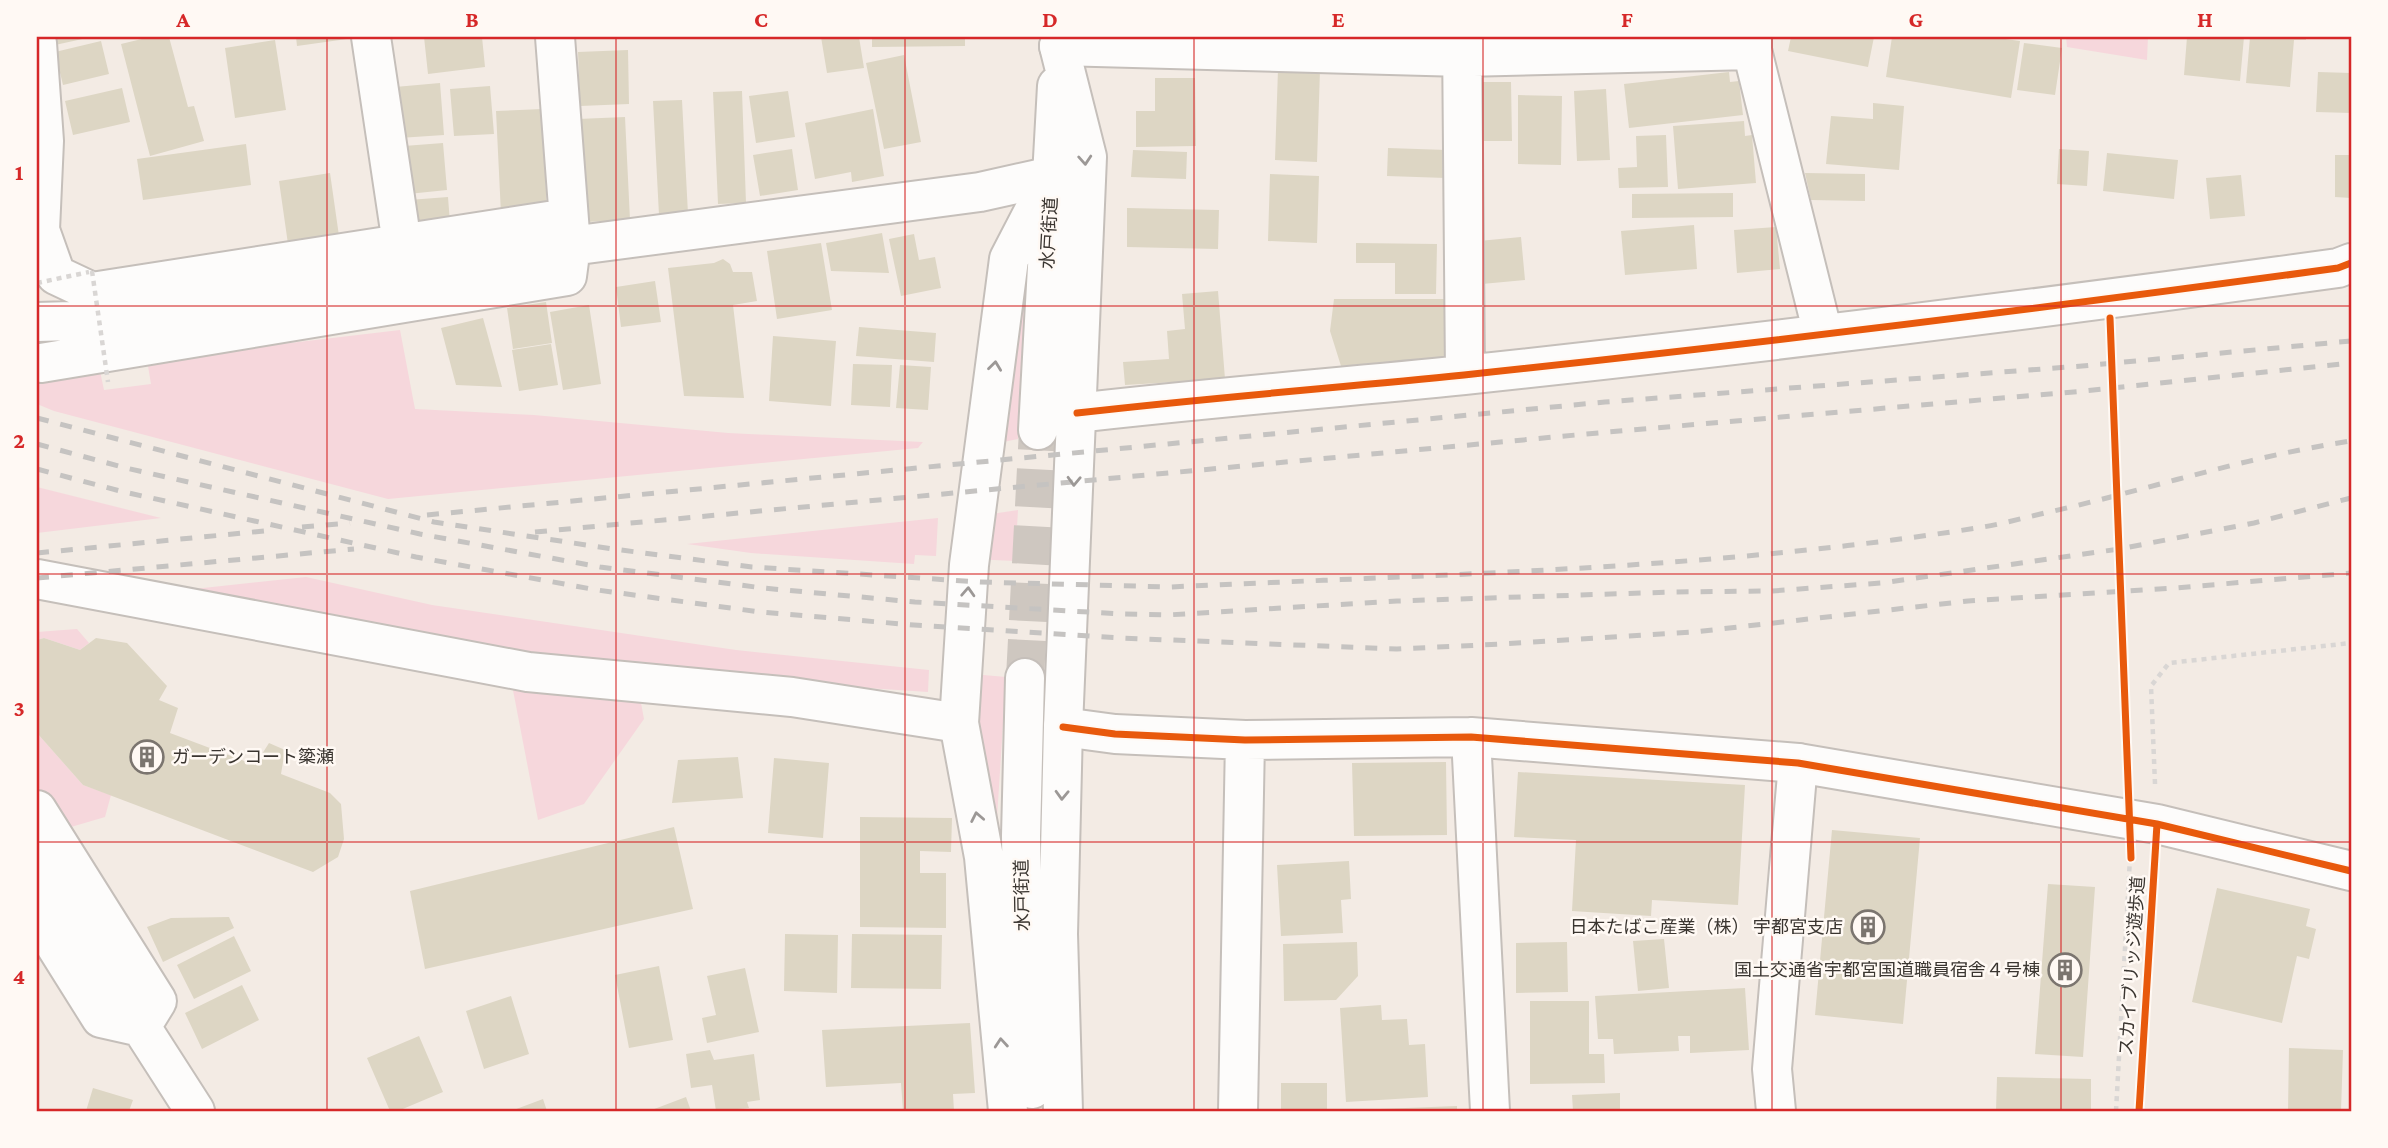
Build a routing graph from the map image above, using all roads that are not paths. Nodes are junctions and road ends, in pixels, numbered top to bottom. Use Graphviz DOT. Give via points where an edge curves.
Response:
graph roads {
  1 [pos="371,37"];
  2 [pos="555,37"];
  3 [pos="1059,41"];
  4 [pos="37,43"];
  5 [pos="1752,44"];
  6 [pos="1462,47"];
  7 [pos="1052,176"];
  8 [pos="569,232"];
  9 [pos="402,244"];
  10 [pos="2351,263"];
  11 [pos="37,322"];
  12 [pos="1823,334"];
  13 [pos="41,363"];
  14 [pos="1465,375"];
  15 [pos="1077,413"];
  16 [pos="1038,429"];
  17 [pos="37,579"];
  18 [pos="1025,678"];
  19 [pos="959,723"];
  20 [pos="1063,727"];
  21 [pos="1471,737"];
  22 [pos="1245,740"];
  23 [pos="1798,763"];
  24 [pos="37,810"];
  25 [pos="37,864"];
  26 [pos="2351,871"];
  27 [pos="37,916"];
  28 [pos="141,1027"];
  29 [pos="195,1111"];
  30 [pos="1008,1111"];
  31 [pos="1033,1111"];
  32 [pos="1063,1111"];
  33 [pos="1238,1111"];
  34 [pos="1490,1111"];
  35 [pos="1776,1111"];
  1 -- 9 [label="street"];
  2 -- 8 [label="street"];
  3 -- 6 [label="street"];
  3 -- 7 [label="street, 水戸街道"];
  3 -- 15 [label="street, one-way" via="1087,157"];
  4 -- 9 [label="street" via="44,141 40,230 56,275 92,292"];
  5 -- 6 [label="street"];
  5 -- 12 [label="street"];
  6 -- 14 [label="street"];
  7 -- 8 [label="street" via="980,192"];
  7 -- 16 [label="street, 水戸街道"];
  19 -- 7 [label="street, one-way" via="969,565 1009,259"];
  8 -- 9 [label="street"];
  8 -- 11 [label="street" via="107,320"];
  8 -- 13 [label="street" via="567,276"];
  10 -- 12 [label="street" via="2123,298"];
  12 -- 14 [label="street"];
  14 -- 15 [label="street"];
  15 -- 20 [label="street, one-way"];
  17 -- 19 [label="street" via="528,672 792,697"];
  18 -- 31 [label="street, 水戸街道" via="1023,966"];
  30 -- 19 [label="street, one-way" via="984,857"];
  20 -- 22 [label="street"];
  20 -- 32 [label="street, one-way" via="1058,934"];
  21 -- 22 [label="street"];
  21 -- 23 [label="street"];
  21 -- 34 [label="street"];
  22 -- 33 [label="street"];
  23 -- 26 [label="street" via="2157,824"];
  23 -- 35 [label="street" via="1772,1069"];
  24 -- 28 [label="street" via="156,1001"];
  25 -- 28 [label="street"];
  27 -- 28 [label="street" via="101,1018"];
  28 -- 29 [label="street"];
}
